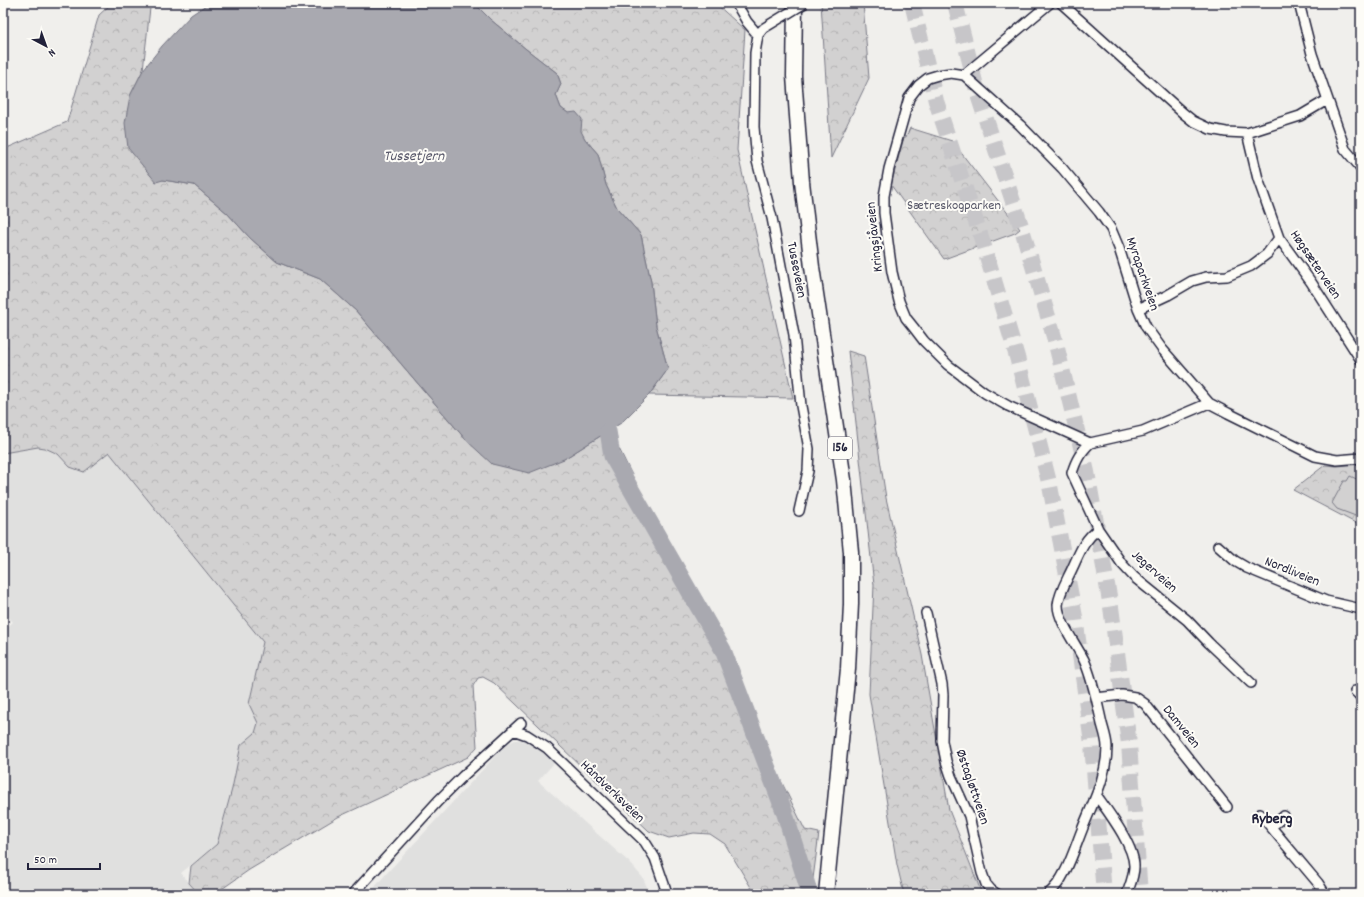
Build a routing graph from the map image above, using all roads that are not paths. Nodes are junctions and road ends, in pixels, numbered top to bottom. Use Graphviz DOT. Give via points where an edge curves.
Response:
graph roads {
  1 [pos="736,3"];
  2 [pos="795,3"];
  3 [pos="805,3"];
  4 [pos="1050,3"];
  5 [pos="1061,3"];
  6 [pos="1299,3"];
  7 [pos="761,31"];
  8 [pos="964,75"];
  9 [pos="1327,100"];
  10 [pos="1247,133"];
  11 [pos="1361,168"];
  12 [pos="1279,238"];
  13 [pos="1138,309"];
  14 [pos="1361,360"];
  15 [pos="1209,402"];
  16 [pos="1090,442"];
  17 [pos="1361,458"];
  18 [pos="799,511"];
  19 [pos="1098,529"];
  20 [pos="1218,546"];
  21 [pos="1361,609"];
  22 [pos="926,613"];
  23 [pos="1250,682"];
  24 [pos="1096,698"];
  25 [pos="521,723"];
  26 [pos="514,730"];
  27 [pos="1097,796"];
  28 [pos="1227,807"];
  29 [pos="1260,814"];
  30 [pos="1284,816"];
  31 [pos="1271,827"];
  32 [pos="353,894"];
  33 [pos="668,894"];
  34 [pos="826,894"];
  35 [pos="997,894"];
  36 [pos="1048,894"];
  37 [pos="1127,894"];
  38 [pos="1325,894"];
  1 -- 7 [label="street" via="747,22"];
  2 -- 34 [label="main road, 156" via="794,76 802,182 844,480 851,552 848,668"];
  3 -- 7 [label="street, bridge"];
  4 -- 8 [label="street"];
  5 -- 10 [label="street" via="1193,121 1210,129"];
  6 -- 9 [label="street"];
  7 -- 18 [label="street, Tusseveien" via="755,53 754,127 757,161 772,218 794,335 801,406 809,449 808,471"];
  8 -- 13 [label="street, Myraparkveien" via="1062,168 1099,212 1111,229 1119,248"];
  8 -- 16 [label="street, Kringsjåveien" via="951,73 928,78 909,98 884,196 892,272 900,301 906,318 924,341 948,365 985,394"];
  9 -- 10 [label="street" via="1300,116"];
  9 -- 11 [label="street" via="1345,149"];
  10 -- 12 [label="street, Høgsæterveien" via="1258,179"];
  12 -- 13 [label="street" via="1267,254 1251,266 1227,276 1192,281"];
  12 -- 14 [label="street, Høgsæterveien" via="1311,282"];
  13 -- 15 [label="street, Myraparkveien" via="1146,327 1162,348"];
  15 -- 16 [label="street" via="1143,431"];
  15 -- 17 [label="street, Myraparkveien" via="1315,456 1337,460"];
  16 -- 19 [label="street, Jegerveien" via="1080,452 1072,473"];
  19 -- 23 [label="street, Jegerveien" via="1134,577 1187,620"];
  19 -- 24 [label="street" via="1088,537 1081,548 1061,593 1058,607 1062,622 1091,677"];
  20 -- 21 [label="street, Nordliveien" via="1247,568 1326,601"];
  22 -- 35 [label="street, Østagløttveien" via="942,684 942,740 946,761 969,816 982,874 986,884"];
  24 -- 27 [label="street" via="1107,746"];
  24 -- 28 [label="street, Damveien" via="1122,695 1135,697 1145,704"];
  25 -- 26 [label="street"];
  26 -- 32 [label="street" via="438,801"];
  26 -- 33 [label="street, Håndverksveien" via="547,748 645,842 655,858"];
  27 -- 36 [label="street" via="1067,868"];
  27 -- 37 [label="street" via="1124,838 1134,859"];
  29 -- 31 [label="street"];
  30 -- 31 [label="street"];
  31 -- 38 [label="street"];
}
